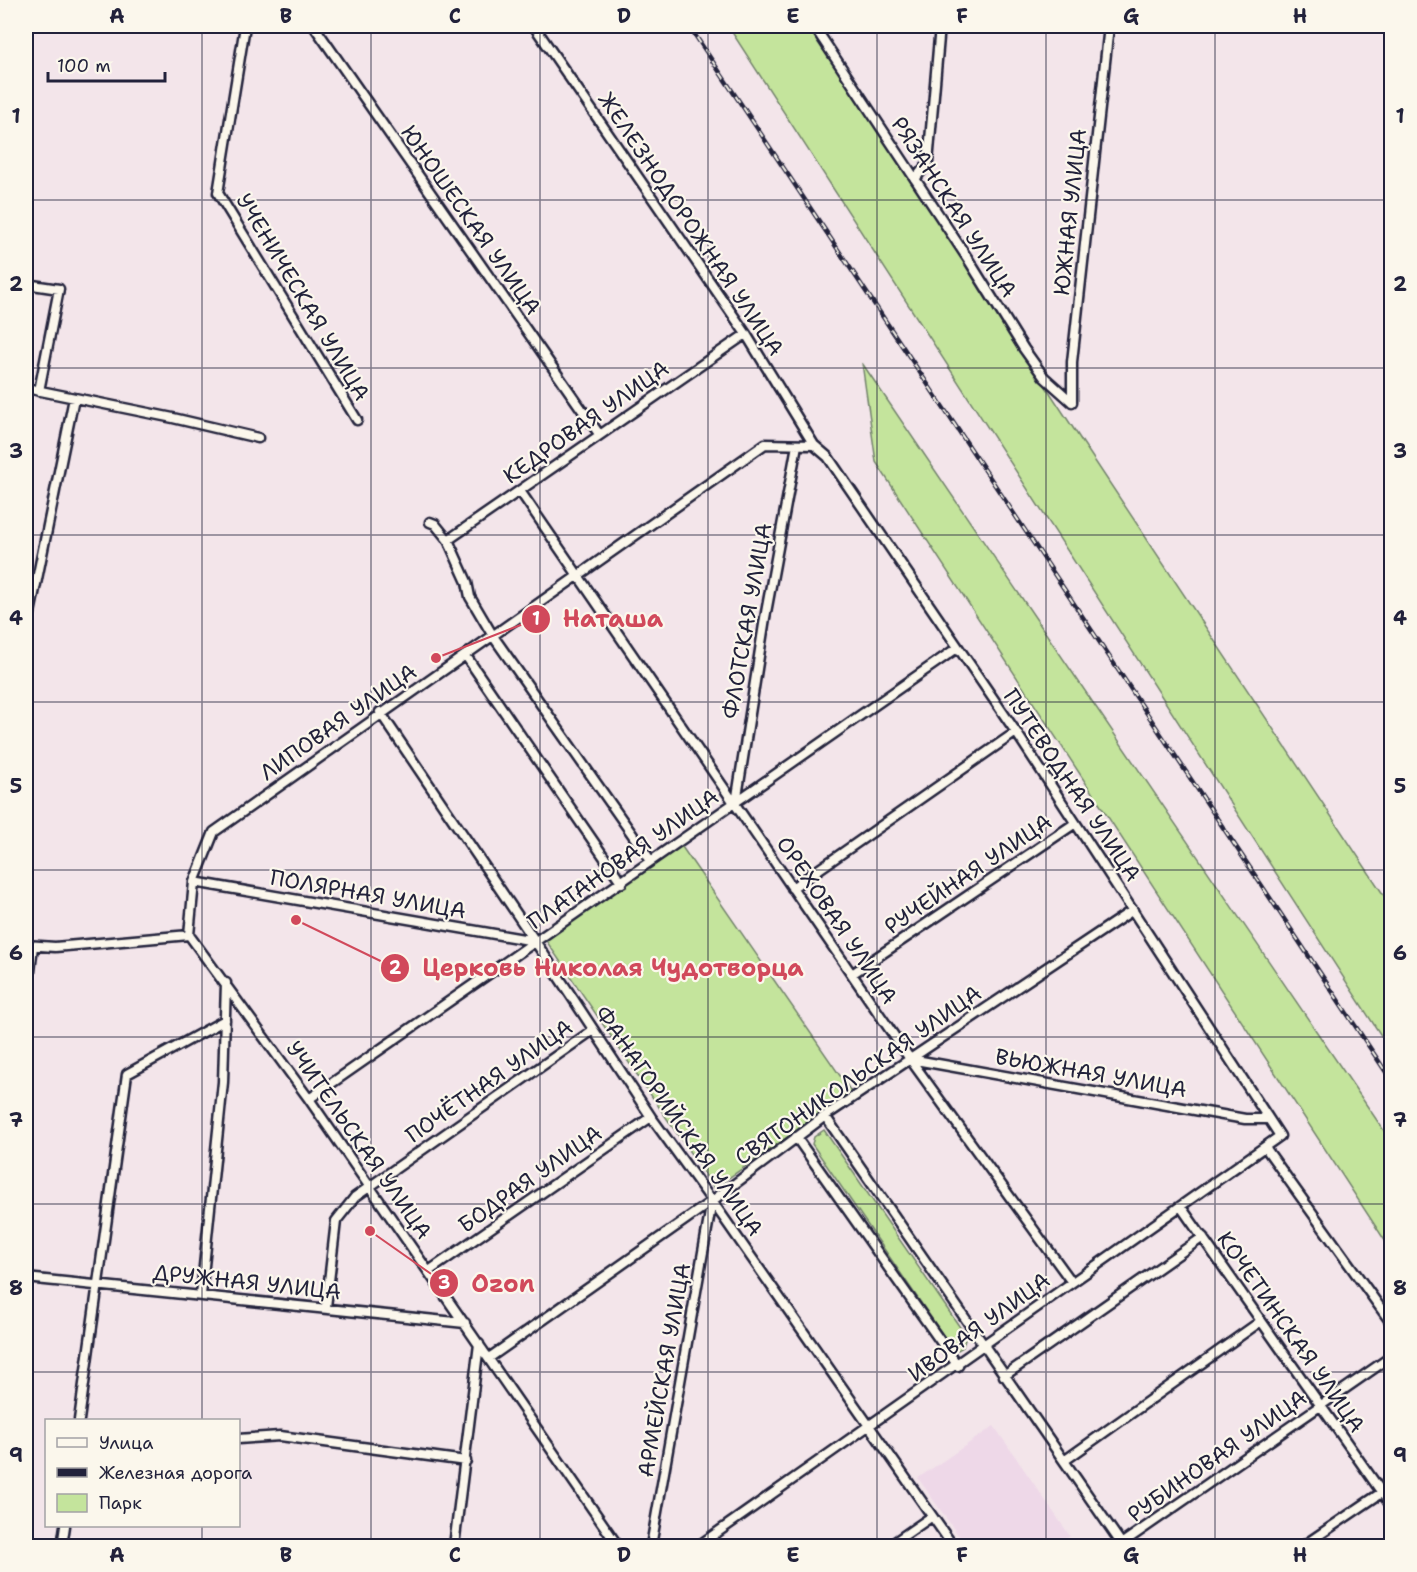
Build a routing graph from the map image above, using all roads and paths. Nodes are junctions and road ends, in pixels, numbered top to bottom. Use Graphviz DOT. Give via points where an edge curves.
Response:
graph roads {
  1 [pos="245,26"];
  2 [pos="314,26"];
  3 [pos="534,26"];
  4 [pos="814,26"];
  5 [pos="940,26"];
  6 [pos="1109,26"];
  7 [pos="915,179"];
  8 [pos="26,284"];
  9 [pos="746,334"];
  10 [pos="26,388"];
  11 [pos="39,391"];
  12 [pos="74,398"];
  13 [pos="1072,402"];
  14 [pos="357,420"];
  15 [pos="598,434"];
  16 [pos="258,438"];
  17 [pos="796,445"];
  18 [pos="814,446"];
  19 [pos="520,491"];
  20 [pos="430,522"];
  21 [pos="448,540"];
  22 [pos="577,577"];
  23 [pos="26,633"];
  24 [pos="493,636"];
  25 [pos="957,648"];
  26 [pos="466,656"];
  27 [pos="380,712"];
  28 [pos="1016,732"];
  29 [pos="736,803"];
  30 [pos="1074,824"];
  31 [pos="651,861"];
  32 [pos="194,882"];
  33 [pos="622,883"];
  34 [pos="792,888"];
  35 [pos="1133,910"];
  36 [pos="189,935"];
  37 [pos="535,941"];
  38 [pos="29,946"];
  39 [pos="852,974"];
  40 [pos="226,983"];
  41 [pos="26,1005"];
  42 [pos="225,1020"];
  43 [pos="593,1030"];
  44 [pos="910,1059"];
  45 [pos="309,1099"];
  46 [pos="825,1116"];
  47 [pos="651,1117"];
  48 [pos="1267,1119"];
  49 [pos="1280,1136"];
  50 [pos="796,1137"];
  51 [pos="1265,1147"];
  52 [pos="370,1187"];
  53 [pos="712,1201"];
  54 [pos="1181,1207"];
  55 [pos="1203,1237"];
  56 [pos="429,1271"];
  57 [pos="26,1278"];
  58 [pos="1071,1281"];
  59 [pos="98,1286"];
  60 [pos="201,1295"];
  61 [pos="327,1307"];
  62 [pos="1262,1321"];
  63 [pos="465,1323"];
  64 [pos="1392,1324"];
  65 [pos="479,1344"];
  66 [pos="983,1347"];
  67 [pos="1392,1356"];
  68 [pos="489,1358"];
  69 [pos="958,1366"];
  70 [pos="1004,1376"];
  71 [pos="1321,1405"];
  72 [pos="79,1419"];
  73 [pos="870,1427"];
  74 [pos="240,1439"];
  75 [pos="466,1461"];
  76 [pos="1064,1461"];
  77 [pos="1381,1492"];
  78 [pos="1392,1507"];
  79 [pos="931,1517"];
  80 [pos="64,1527"];
  81 [pos="1122,1545"];
  82 [pos="62,1546"];
  83 [pos="454,1546"];
  84 [pos="618,1546"];
  85 [pos="651,1546"];
  86 [pos="698,1546"];
  87 [pos="889,1546"];
  88 [pos="953,1546"];
  89 [pos="1303,1546"];
  1 -- 14 [label="street, УЧЕНИЧЕСКАЯ УЛИЦА" via="218,193"];
  2 -- 15 [label="street, ЮНОШЕСКАЯ УЛИЦА"];
  3 -- 9 [label="street, ЖЕЛЕЗНОДОРОЖНАЯ УЛИЦА"];
  4 -- 7 [label="street, РЯЗАНСКАЯ УЛИЦА"];
  5 -- 7 [label="street" via="928,163"];
  6 -- 13 [label="street, ЮЖНАЯ УЛИЦА" via="1072,362"];
  7 -- 13 [label="street, РЯЗАНСКАЯ УЛИЦА" via="1030,358"];
  8 -- 11 [label="street" via="59,290"];
  9 -- 15 [label="street, КЕДРОВАЯ УЛИЦА"];
  9 -- 18 [label="street, ЖЕЛЕЗНОДОРОЖНАЯ УЛИЦА"];
  10 -- 11 [label="street"];
  11 -- 12 [label="street"];
  12 -- 16 [label="street"];
  12 -- 23 [label="street"];
  15 -- 19 [label="street, КЕДРОВАЯ УЛИЦА"];
  17 -- 18 [label="street"];
  17 -- 22 [label="street, ЛИПОВАЯ УЛИЦА" via="765,444"];
  17 -- 29 [label="street, ФЛОТСКАЯ УЛИЦА"];
  18 -- 25 [label="street, ПУТЕВОДНАЯ УЛИЦА" via="828,457"];
  19 -- 21 [label="street, КЕДРОВАЯ УЛИЦА"];
  19 -- 22 [label="street, ОРЕХОВАЯ УЛИЦА"];
  20 -- 21 [label="street"];
  21 -- 24 [label="street" via="470,597"];
  22 -- 24 [label="street, ЛИПОВАЯ УЛИЦА"];
  22 -- 29 [label="street, ОРЕХОВАЯ УЛИЦА"];
  24 -- 26 [label="street, ЛИПОВАЯ УЛИЦА"];
  24 -- 31 [label="street"];
  25 -- 28 [label="street, ПУТЕВОДНАЯ УЛИЦА"];
  25 -- 29 [label="street, ПЛАТАНОВАЯ УЛИЦА"];
  26 -- 27 [label="street, ЛИПОВАЯ УЛИЦА"];
  26 -- 33 [label="street"];
  27 -- 32 [label="street, ЛИПОВАЯ УЛИЦА" via="214,832"];
  27 -- 37 [label="street, ФАНАГОРИЙСКАЯ УЛИЦА"];
  28 -- 30 [label="street, ПУТЕВОДНАЯ УЛИЦА"];
  28 -- 34 [label="street"];
  29 -- 31 [label="street, ПЛАТАНОВАЯ УЛИЦА"];
  29 -- 34 [label="street, ОРЕХОВАЯ УЛИЦА"];
  30 -- 35 [label="street, ПУТЕВОДНАЯ УЛИЦА"];
  30 -- 39 [label="street, РУЧЕЙНАЯ УЛИЦА"];
  31 -- 33 [label="street, ПЛАТАНОВАЯ УЛИЦА"];
  32 -- 36 [label="street, ЛИПОВАЯ УЛИЦА"];
  32 -- 37 [label="street, ПОЛЯРНАЯ УЛИЦА"];
  33 -- 37 [label="street, ПЛАТАНОВАЯ УЛИЦА"];
  34 -- 39 [label="street, ОРЕХОВАЯ УЛИЦА"];
  35 -- 44 [label="street, СВЯТОНИКОЛЬСКАЯ УЛИЦА"];
  35 -- 48 [label="street, ПУТЕВОДНАЯ УЛИЦА"];
  36 -- 38 [label="street"];
  36 -- 40 [label="street, УЧИТЕЛЬСКАЯ УЛИЦА"];
  37 -- 43 [label="street, ФАНАГОРИЙСКАЯ УЛИЦА"];
  37 -- 45 [label="street, ПЛАТАНОВАЯ УЛИЦА"];
  38 -- 41 [label="street"];
  39 -- 44 [label="street, ОРЕХОВАЯ УЛИЦА"];
  40 -- 42 [label="street"];
  40 -- 45 [label="street, УЧИТЕЛЬСКАЯ УЛИЦА"];
  42 -- 59 [label="street" via="127,1074"];
  42 -- 60 [label="street" via="224,1082"];
  43 -- 47 [label="street, ФАНАГОРИЙСКАЯ УЛИЦА"];
  43 -- 52 [label="street, ПОЧЁТНАЯ УЛИЦА"];
  44 -- 46 [label="street, СВЯТОНИКОЛЬСКАЯ УЛИЦА"];
  44 -- 48 [label="street, ВЬЮЖНАЯ УЛИЦА" via="1245,1119"];
  44 -- 58 [label="street, ОРЕХОВАЯ УЛИЦА"];
  45 -- 52 [label="street, УЧИТЕЛЬСКАЯ УЛИЦА"];
  46 -- 50 [label="street, СВЯТОНИКОЛЬСКАЯ УЛИЦА"];
  46 -- 66 [label="street"];
  47 -- 53 [label="street, ФАНАГОРИЙСКАЯ УЛИЦА"];
  47 -- 56 [label="street, БОДРАЯ УЛИЦА"];
  48 -- 49 [label="street, ПУТЕВОДНАЯ УЛИЦА"];
  49 -- 51 [label="street, ИВОВАЯ УЛИЦА"];
  50 -- 53 [label="street, СВЯТОНИКОЛЬСКАЯ УЛИЦА"];
  50 -- 69 [label="street"];
  51 -- 54 [label="street, ИВОВАЯ УЛИЦА"];
  51 -- 64 [label="street"];
  52 -- 56 [label="street, УЧИТЕЛЬСКАЯ УЛИЦА"];
  52 -- 61 [label="street, ПОЧЁТНАЯ УЛИЦА" via="342,1210 336,1221"];
  53 -- 68 [label="street, СВЯТОНИКОЛЬСКАЯ УЛИЦА"];
  53 -- 73 [label="street, ФАНАГОРИЙСКАЯ УЛИЦА"];
  53 -- 85 [label="street, АРМЕЙСКАЯ УЛИЦА"];
  54 -- 55 [label="street, КОЧЕТИНСКАЯ УЛИЦА"];
  54 -- 58 [label="street, ИВОВАЯ УЛИЦА"];
  55 -- 62 [label="street, КОЧЕТИНСКАЯ УЛИЦА"];
  55 -- 70 [label="street"];
  56 -- 63 [label="street, УЧИТЕЛЬСКАЯ УЛИЦА"];
  57 -- 59 [label="street, ДРУЖНАЯ УЛИЦА"];
  58 -- 66 [label="street, ИВОВАЯ УЛИЦА"];
  59 -- 60 [label="street, ДРУЖНАЯ УЛИЦА"];
  59 -- 72 [label="street"];
  60 -- 61 [label="street, ДРУЖНАЯ УЛИЦА"];
  61 -- 63 [label="street, ДРУЖНАЯ УЛИЦА"];
  62 -- 71 [label="street, КОЧЕТИНСКАЯ УЛИЦА"];
  62 -- 76 [label="street"];
  63 -- 65 [label="street, УЧИТЕЛЬСКАЯ УЛИЦА"];
  65 -- 68 [label="street, УЧИТЕЛЬСКАЯ УЛИЦА"];
  65 -- 75 [label="street"];
  66 -- 69 [label="street, ИВОВАЯ УЛИЦА"];
  66 -- 70 [label="street"];
  67 -- 71 [label="street, РУБИНОВАЯ УЛИЦА"];
  68 -- 84 [label="street, УЧИТЕЛЬСКАЯ УЛИЦА"];
  69 -- 73 [label="street, ИВОВАЯ УЛИЦА"];
  70 -- 76 [label="street"];
  71 -- 77 [label="street, КОЧЕТИНСКАЯ УЛИЦА"];
  71 -- 81 [label="street, РУБИНОВАЯ УЛИЦА"];
  73 -- 79 [label="street, ФАНАГОРИЙСКАЯ УЛИЦА"];
  73 -- 86 [label="street, ИВОВАЯ УЛИЦА"];
  74 -- 75 [label="street" via="280,1436"];
  75 -- 83 [label="street"];
  76 -- 81 [label="street"];
  77 -- 78 [label="street, КОЧЕТИНСКАЯ УЛИЦА"];
  77 -- 89 [label="street"];
  79 -- 87 [label="street"];
  79 -- 88 [label="street, ФАНАГОРИЙСКАЯ УЛИЦА"];
  80 -- 82 [label="street"];
}
